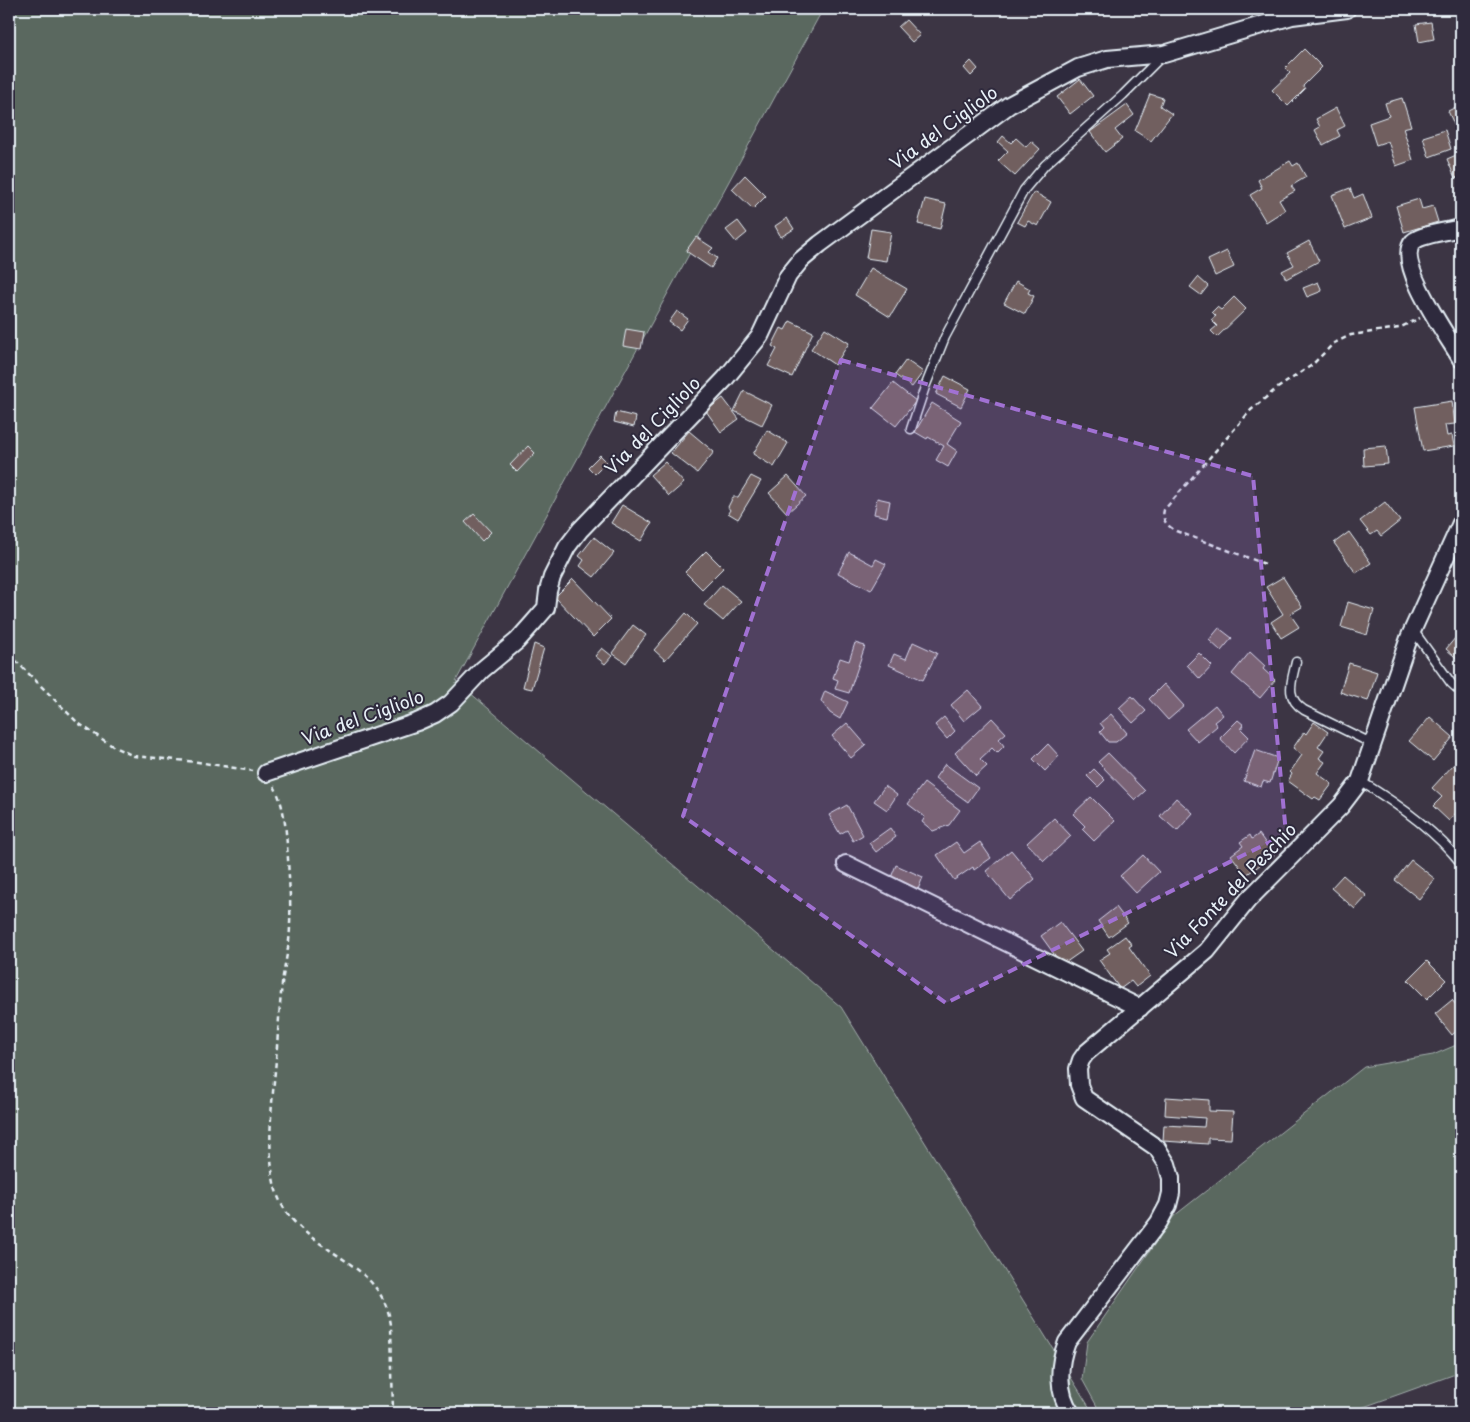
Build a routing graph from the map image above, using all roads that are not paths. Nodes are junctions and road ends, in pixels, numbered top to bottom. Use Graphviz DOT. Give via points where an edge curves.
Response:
graph roads {
  1 [pos="1347,9"];
  2 [pos="1164,54"];
  3 [pos="1461,228"];
  4 [pos="1461,359"];
  5 [pos="911,429"];
  6 [pos="1461,523"];
  7 [pos="1413,630"];
  8 [pos="1296,662"];
  9 [pos="1461,692"];
  10 [pos="1373,744"];
  11 [pos="266,773"];
  12 [pos="1360,780"];
  13 [pos="1461,863"];
  14 [pos="846,864"];
  15 [pos="1140,1008"];
  16 [pos="1070,1412"];
  1 -- 2 [label="street, Via del Cigliolo" via="1286,18"];
  2 -- 5 [label="lane" via="1045,165 1024,190 945,337"];
  2 -- 11 [label="street, Via del Cigliolo" via="1099,61 1039,88 1002,110 820,244 788,276 760,336 726,379 576,535 552,577 546,608 517,641 482,670 458,697 429,717"];
  3 -- 4 [label="street" via="1419,239 1409,250 1415,281"];
  6 -- 7 [label="street, Via Fonte del Peschio"];
  7 -- 9 [label="lane"];
  7 -- 10 [label="street, Via Fonte del Peschio"];
  8 -- 10 [label="lane" via="1291,688 1295,704"];
  10 -- 12 [label="street, Via Fonte del Peschio"];
  12 -- 13 [label="lane" via="1405,811 1440,840"];
  12 -- 15 [label="street, Via Fonte del Peschio" via="1341,806 1248,900 1212,946"];
  14 -- 15 [label="street"];
  15 -- 16 [label="street, Via Fonte del Peschio" via="1083,1056 1078,1079 1082,1094 1088,1101 1161,1152 1170,1174 1171,1194 1159,1222 1067,1342 1060,1378 1063,1398"];
}
